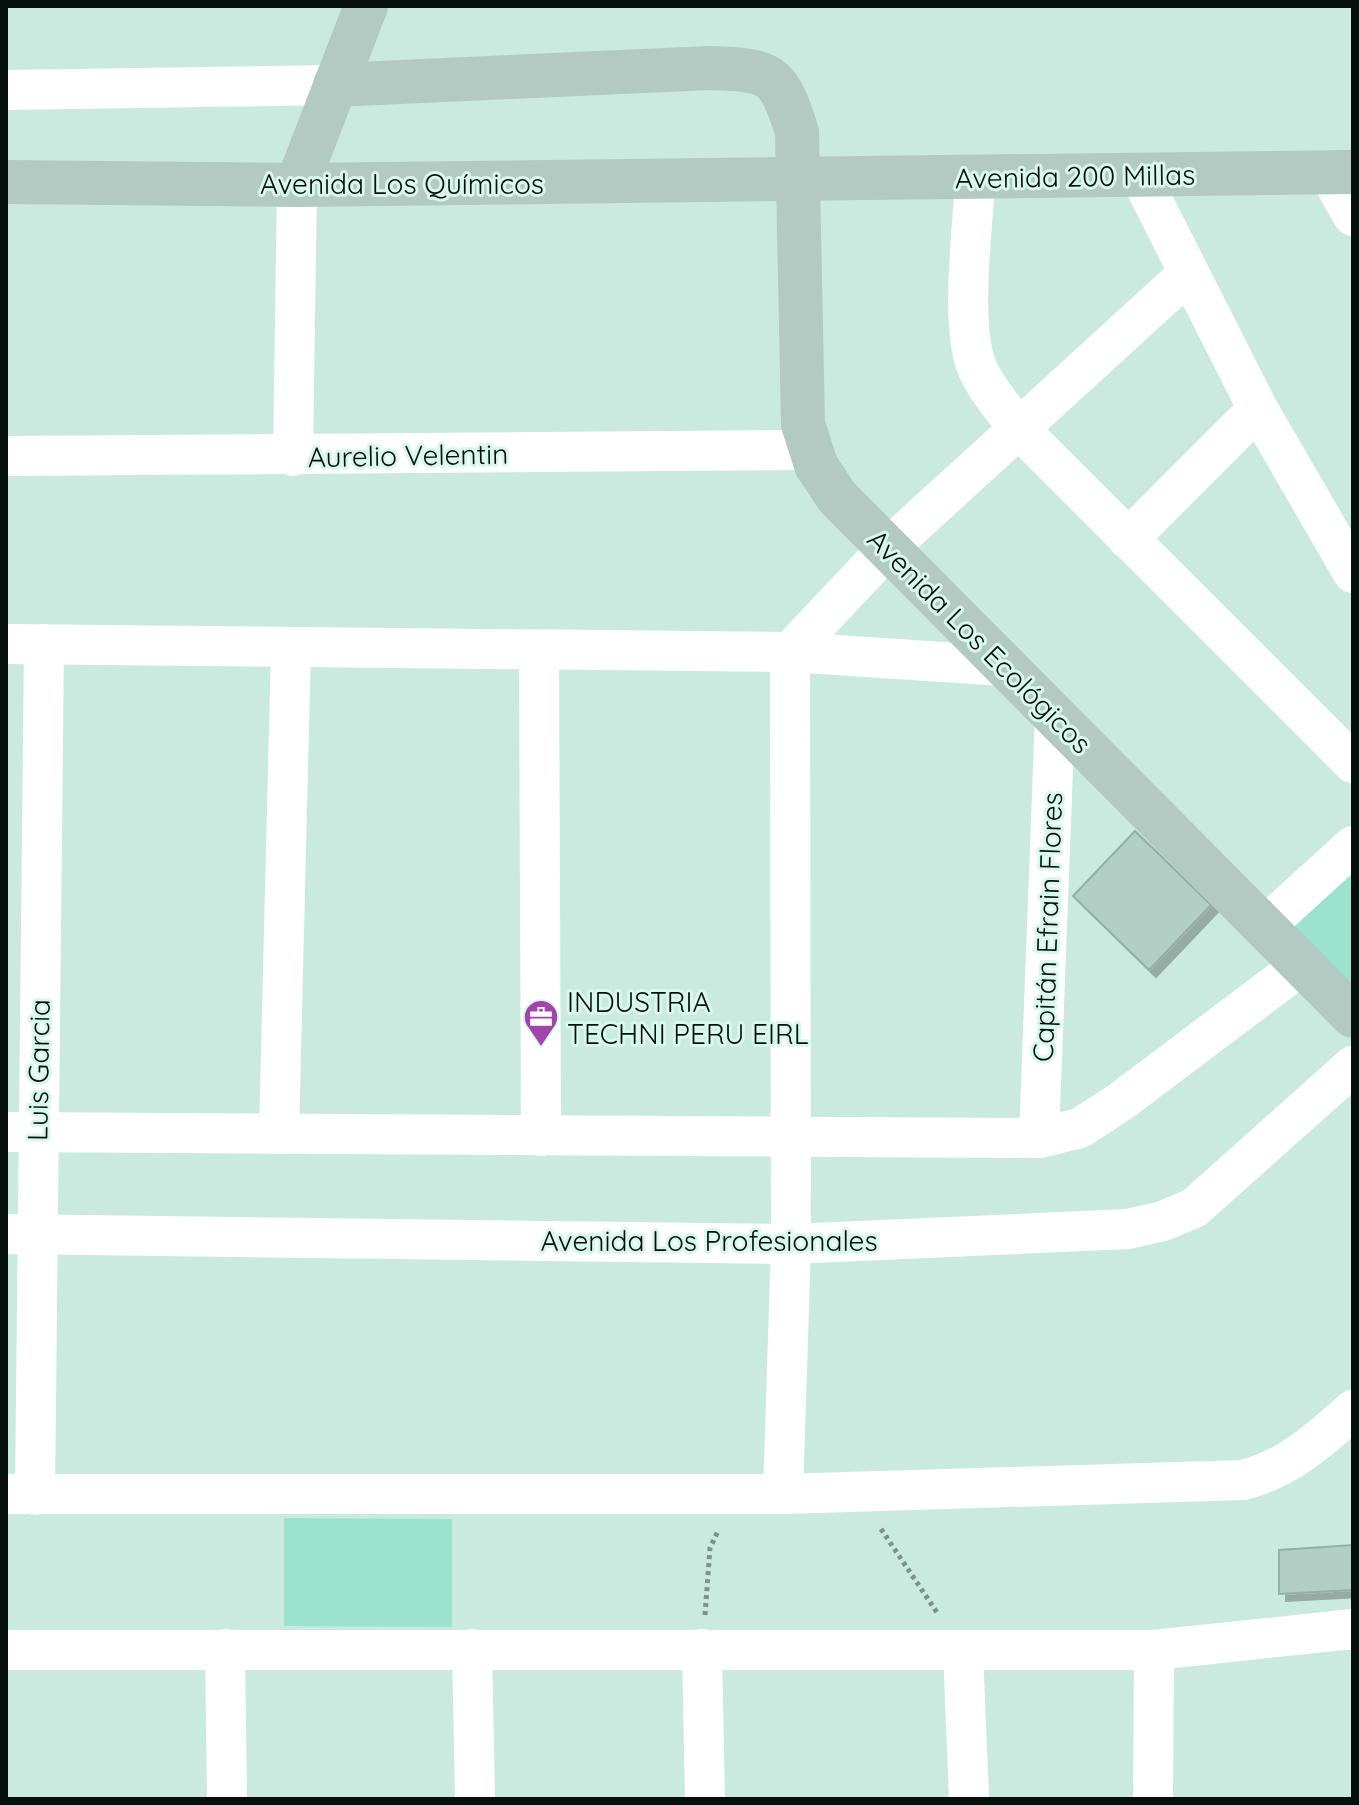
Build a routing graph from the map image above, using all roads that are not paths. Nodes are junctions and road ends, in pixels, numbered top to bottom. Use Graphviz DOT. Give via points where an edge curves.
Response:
graph roads {
  1 [pos="366,6"];
  2 [pos="335,85"];
  3 [pos="6,90"];
  4 [pos="1341,172"];
  5 [pos="1139,174"];
  6 [pos="975,179"];
  7 [pos="798,180"];
  8 [pos="6,182"];
  9 [pos="297,185"];
  10 [pos="1353,216"];
  11 [pos="1189,273"];
  12 [pos="1258,409"];
  13 [pos="1017,427"];
  14 [pos="809,450"];
  15 [pos="6,456"];
  16 [pos="293,456"];
  17 [pos="1128,539"];
  18 [pos="888,548"];
  19 [pos="1353,573"];
  20 [pos="25,644"];
  21 [pos="291,647"];
  22 [pos="539,650"];
  23 [pos="790,652"];
  24 [pos="1005,666"];
  25 [pos="1055,716"];
  26 [pos="1353,763"];
  27 [pos="1353,846"];
  28 [pos="1264,927"];
  29 [pos="1302,965"];
  30 [pos="1353,1016"];
  31 [pos="1353,1066"];
  32 [pos="21,1132"];
  33 [pos="279,1134"];
  34 [pos="541,1136"];
  35 [pos="791,1138"];
  36 [pos="1039,1138"];
  37 [pos="21,1235"];
  38 [pos="791,1244"];
  39 [pos="1353,1410"];
  40 [pos="783,1494"];
  41 [pos="21,1495"];
  42 [pos="1353,1629"];
  43 [pos="225,1649"];
  44 [pos="472,1649"];
  45 [pos="702,1649"];
  46 [pos="6,1650"];
  47 [pos="963,1650"];
  48 [pos="1154,1650"];
  49 [pos="227,1799"];
  50 [pos="475,1799"];
  51 [pos="705,1799"];
  52 [pos="969,1799"];
  53 [pos="1153,1799"];
  1 -- 2 [label="main road"];
  2 -- 3 [label="street"];
  2 -- 7 [label="main road, Avenida Los Ecológicos" via="742,69 767,75 784,91 797,132"];
  2 -- 9 [label="main road"];
  4 -- 5 [label="main road, Avenida 200 Millas"];
  4 -- 10 [label="street"];
  5 -- 6 [label="main road, Avenida 200 Millas"];
  5 -- 11 [label="street"];
  6 -- 7 [label="main road, Avenida 200 Millas"];
  6 -- 13 [label="street" via="969,328 976,364"];
  7 -- 9 [label="main road, Avenida Los Químicos"];
  7 -- 14 [label="main road, Avenida Los Ecológicos" via="803,424"];
  8 -- 9 [label="main road, Avenida Los Químicos"];
  9 -- 16 [label="street"];
  11 -- 12 [label="street"];
  11 -- 13 [label="street"];
  12 -- 17 [label="street"];
  12 -- 19 [label="street"];
  13 -- 17 [label="street"];
  13 -- 18 [label="street"];
  14 -- 16 [label="street, Aurelio Velentin"];
  14 -- 18 [label="main road, Avenida Los Ecológicos" via="837,497"];
  15 -- 16 [label="street, Aurelio Velentin"];
  17 -- 26 [label="street"];
  18 -- 23 [label="street"];
  18 -- 24 [label="main road, Avenida Los Ecológicos"];
  20 -- 21 [label="street"];
  20 -- 32 [label="street, Luis Garcia"];
  21 -- 22 [label="street"];
  21 -- 33 [label="street"];
  22 -- 23 [label="street"];
  22 -- 34 [label="street"];
  23 -- 24 [label="street"];
  23 -- 35 [label="street"];
  24 -- 25 [label="main road, Avenida Los Ecológicos"];
  25 -- 28 [label="main road, Avenida Los Ecológicos"];
  25 -- 36 [label="street, Capitán Efrain Flores"];
  27 -- 28 [label="street"];
  28 -- 29 [label="main road, Avenida Los Ecológicos"];
  29 -- 30 [label="main road, Avenida Los Ecológicos"];
  29 -- 36 [label="street" via="1120,1102 1080,1128"];
  31 -- 38 [label="street, Avenida Los Profesionales" via="1194,1208 1163,1221 1128,1229"];
  32 -- 33 [label="street"];
  32 -- 37 [label="street, Luis Garcia"];
  33 -- 34 [label="street"];
  34 -- 35 [label="street"];
  35 -- 36 [label="street"];
  35 -- 38 [label="street"];
  37 -- 38 [label="street, Avenida Los Profesionales"];
  37 -- 41 [label="street, Luis Garcia"];
  38 -- 40 [label="street"];
  39 -- 40 [label="street" via="1272,1473 1243,1480"];
  40 -- 41 [label="street"];
  42 -- 48 [label="street"];
  43 -- 44 [label="street"];
  43 -- 46 [label="street"];
  43 -- 49 [label="street"];
  44 -- 45 [label="street"];
  44 -- 50 [label="street"];
  45 -- 47 [label="street"];
  45 -- 51 [label="street"];
  47 -- 48 [label="street"];
  47 -- 52 [label="street"];
  48 -- 53 [label="street"];
}
